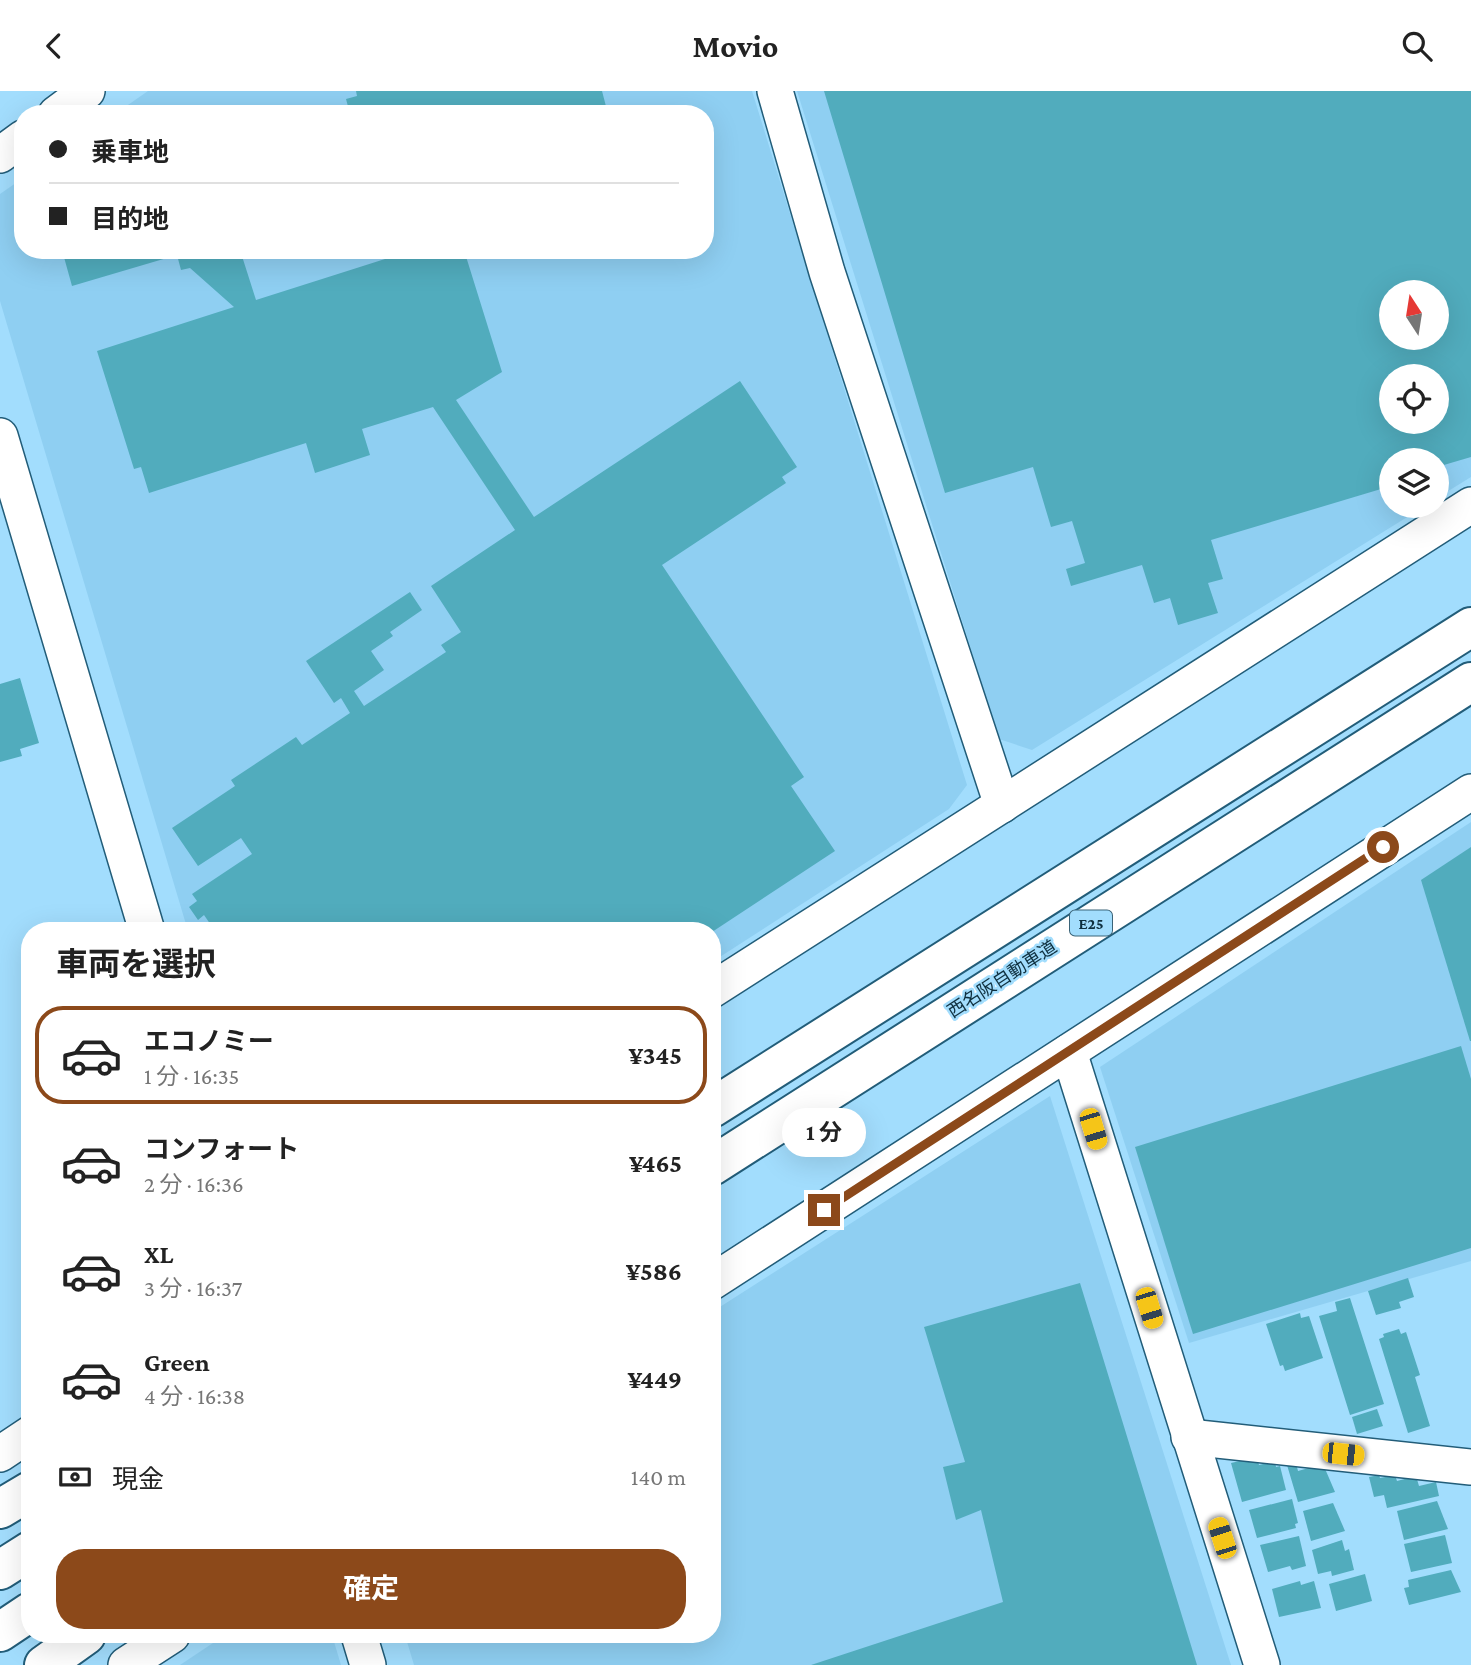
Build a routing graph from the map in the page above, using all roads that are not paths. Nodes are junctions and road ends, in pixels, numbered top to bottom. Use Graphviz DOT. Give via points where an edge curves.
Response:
graph roads {
  1 [pos="87,91"];
  2 [pos="775,91"];
  3 [pos="68,105"];
  4 [pos="0,436"];
  5 [pos="1471,505"];
  6 [pos="1471,627"];
  7 [pos="1471,682"];
  8 [pos="1471,792"];
  9 [pos="1002,805"];
  10 [pos="144,922"];
  11 [pos="971,944"];
  12 [pos="721,984"];
  13 [pos="1069,1052"];
  14 [pos="721,1087"];
  15 [pos="721,1102"];
  16 [pos="721,1160"];
  17 [pos="721,1276"];
  18 [pos="1189,1437"];
  19 [pos="21,1440"];
  20 [pos="0,1454"];
  21 [pos="1471,1467"];
  22 [pos="21,1496"];
  23 [pos="0,1509"];
  24 [pos="21,1557"];
  25 [pos="0,1570"];
  26 [pos="21,1618"];
  27 [pos="0,1632"];
  28 [pos="75,1643"];
  29 [pos="160,1643"];
  30 [pos="361,1643"];
  31 [pos="44,1665"];
  32 [pos="126,1665"];
  33 [pos="368,1665"];
  34 [pos="1262,1665"];
  1 -- 3 [label="street"];
  2 -- 9 [label="street" via="827,272"];
  4 -- 10 [label="street"];
  5 -- 9 [label="street"];
  6 -- 11 [label="highway, E25"];
  7 -- 16 [label="highway, 西名阪自動車道 / E25"];
  8 -- 13 [label="street"];
  9 -- 12 [label="street"];
  11 -- 14 [label="highway"];
  11 -- 15 [label="highway, E25"];
  13 -- 17 [label="street"];
  13 -- 18 [label="street"];
  18 -- 21 [label="street"];
  18 -- 34 [label="street"];
  19 -- 20 [label="street"];
  22 -- 23 [label="highway"];
  24 -- 25 [label="highway"];
  26 -- 27 [label="highway"];
  28 -- 31 [label="highway"];
  29 -- 32 [label="street"];
  30 -- 33 [label="street"];
}
